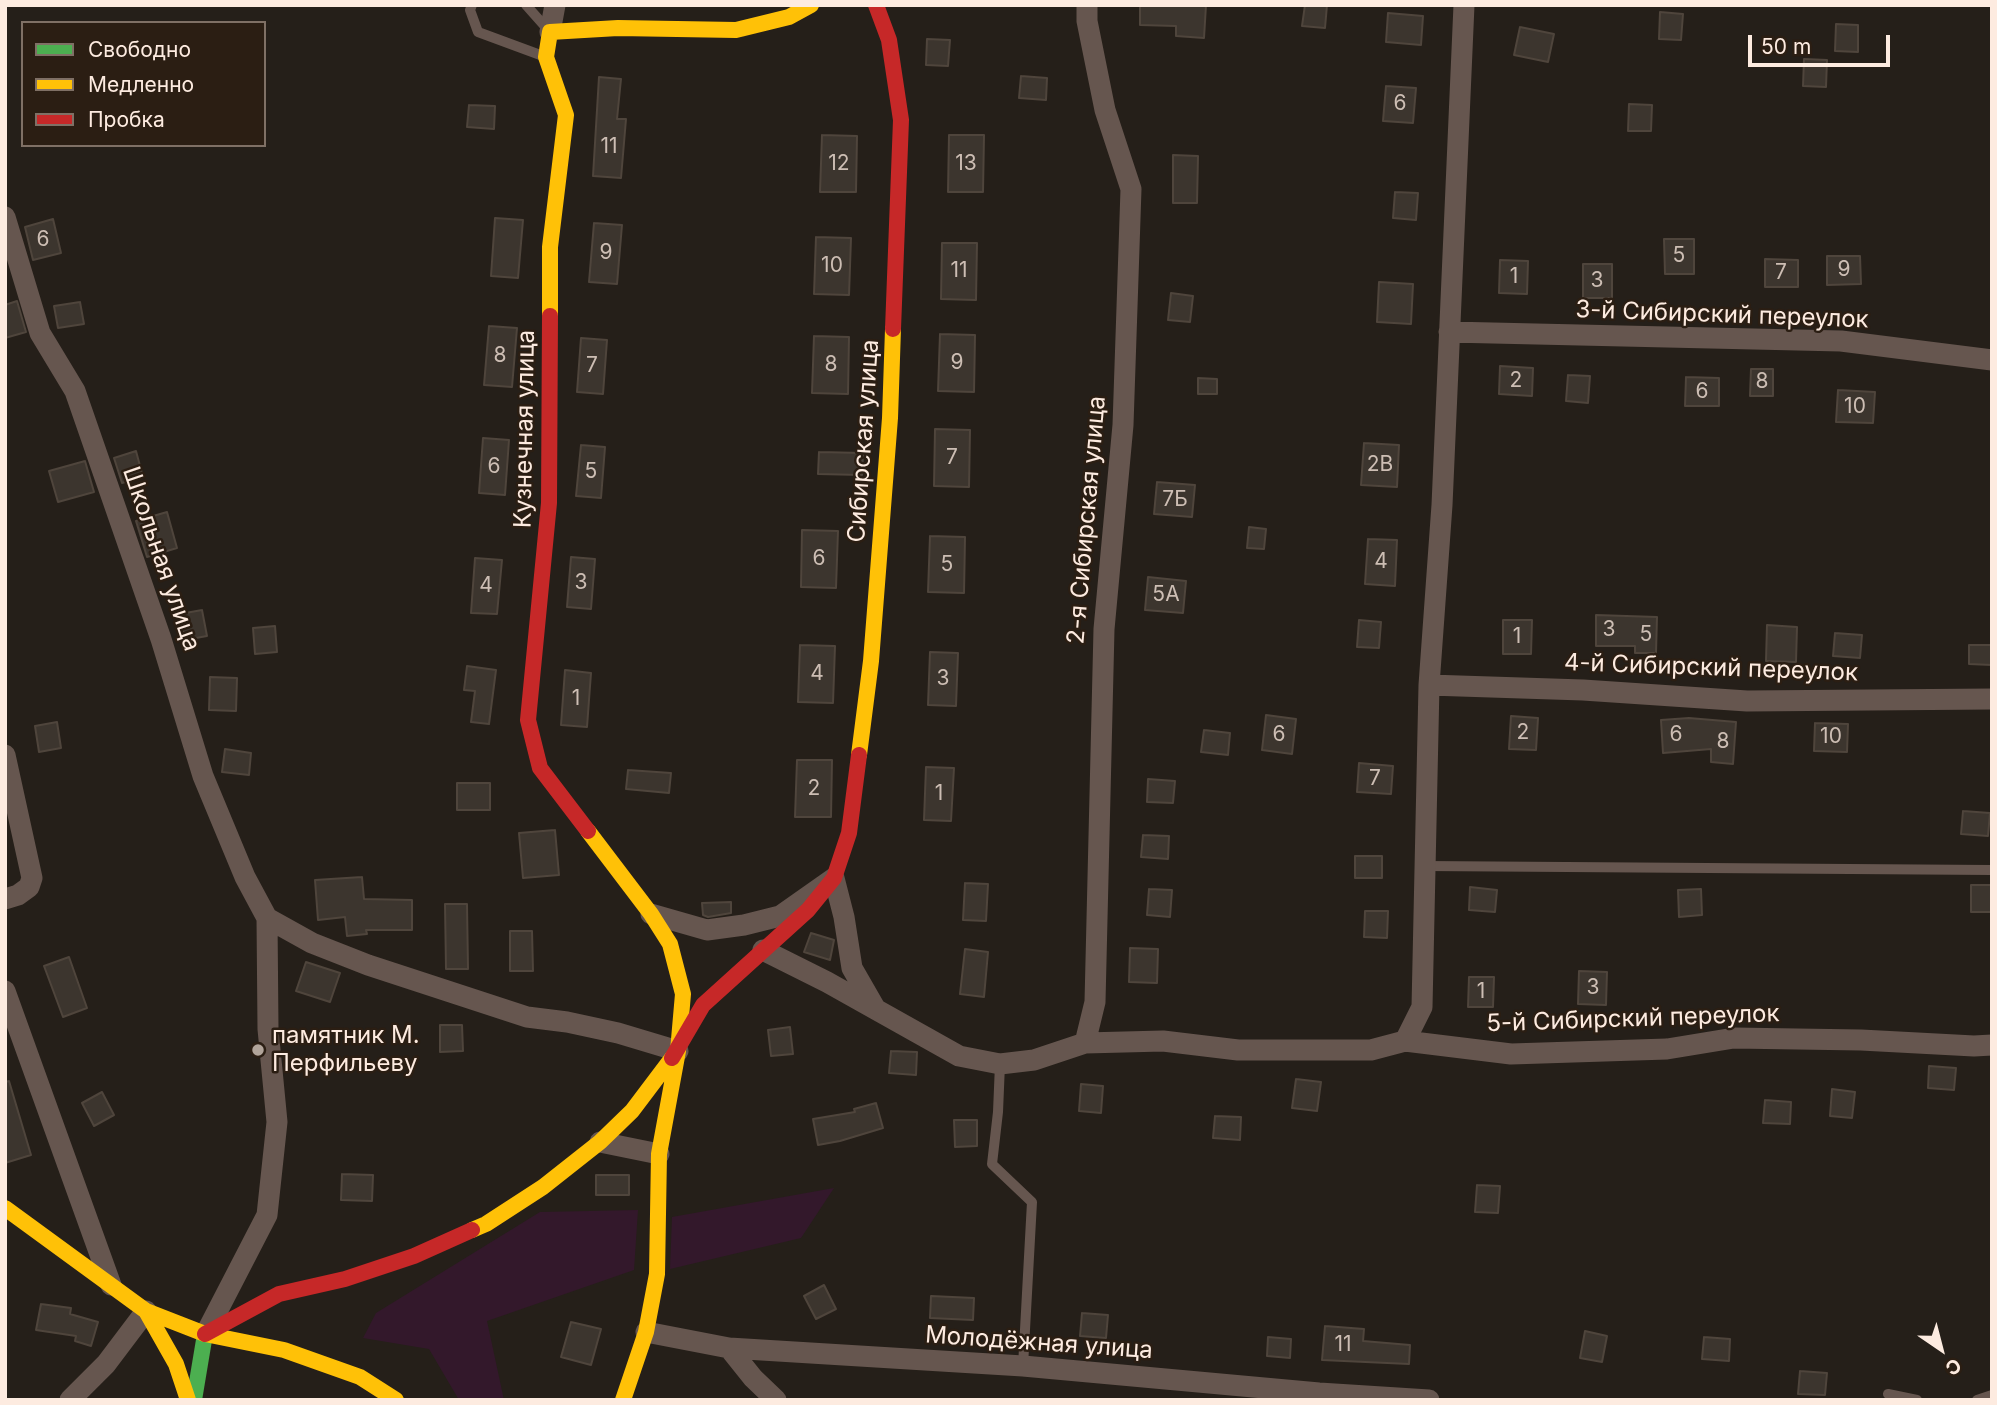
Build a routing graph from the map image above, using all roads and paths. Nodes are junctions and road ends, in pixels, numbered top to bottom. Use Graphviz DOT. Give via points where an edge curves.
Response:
graph roads {
  1 [pos="472,5"];
  2 [pos="526,5"];
  3 [pos="555,5"];
  4 [pos="811,5"];
  5 [pos="876,5"];
  6 [pos="1087,5"];
  7 [pos="1464,5"];
  8 [pos="550,32"];
  9 [pos="546,57"];
  10 [pos="5,217"];
  11 [pos="1450,332"];
  12 [pos="1992,360"];
  13 [pos="1429,685"];
  14 [pos="1992,699"];
  15 [pos="5,755"];
  16 [pos="1424,866"];
  17 [pos="1992,870"];
  18 [pos="834,878"];
  19 [pos="5,899"];
  20 [pos="651,914"];
  21 [pos="267,918"];
  22 [pos="763,950"];
  23 [pos="5,991"];
  24 [pos="875,1008"];
  25 [pos="1405,1041"];
  26 [pos="1085,1043"];
  27 [pos="1992,1045"];
  28 [pos="678,1051"];
  29 [pos="1000,1064"];
  30 [pos="600,1142"];
  31 [pos="659,1154"];
  32 [pos="5,1208"];
  33 [pos="111,1285"];
  34 [pos="146,1311"];
  35 [pos="646,1332"];
  36 [pos="205,1335"];
  37 [pos="729,1348"];
  38 [pos="1023,1366"];
  39 [pos="1888,1394"];
  40 [pos="1992,1395"];
  41 [pos="1319,1396"];
  42 [pos="70,1400"];
  43 [pos="188,1400"];
  44 [pos="194,1400"];
  45 [pos="396,1400"];
  46 [pos="624,1400"];
  47 [pos="776,1400"];
  48 [pos="1429,1400"];
  49 [pos="1917,1400"];
  50 [pos="1977,1400"];
  1 -- 9 [label="lane" via="478,32"];
  2 -- 8 [label="lane"];
  3 -- 8 [label="street"];
  4 -- 8 [label="street" via="789,18 736,30"];
  5 -- 18 [label="street, Сибирская улица" via="888,40 901,120 890,418 871,661 849,833"];
  6 -- 26 [label="street, 2-я Сибирская улица" via="1105,110 1131,189 1123,425 1104,629 1095,1002"];
  7 -- 11 [label="street"];
  8 -- 9 [label="street, Кузнечная улица"];
  9 -- 20 [label="street, Кузнечная улица" via="566,115 550,247 549,503 528,720 540,768"];
  10 -- 21 [label="street, Школьная улица" via="40,333 75,391 203,776"];
  11 -- 12 [label="street, 3-й Сибирский переулок" via="1840,341"];
  11 -- 13 [label="street"];
  13 -- 14 [label="street, 4-й Сибирский переулок" via="1746,701"];
  13 -- 16 [label="street"];
  15 -- 19 [label="street" via="33,878 29,887"];
  16 -- 17 [label="lane"];
  16 -- 25 [label="street" via="1422,1007"];
  18 -- 20 [label="street" via="780,916 744,925 707,930"];
  18 -- 22 [label="street" via="808,910"];
  18 -- 24 [label="street" via="852,968"];
  20 -- 28 [label="street, Кузнечная улица" via="670,944 683,994"];
  21 -- 28 [label="street" via="312,943 368,965 514,1012 618,1033"];
  21 -- 36 [label="street" via="268,1029 276,1122 267,1215"];
  22 -- 24 [label="street, 5-й Сибирский переулок"];
  22 -- 28 [label="street" via="703,1005"];
  23 -- 33 [label="street"];
  24 -- 29 [label="street, 5-й Сибирский переулок" via="959,1056"];
  25 -- 26 [label="street, 5-й Сибирский переулок" via="1371,1050 1238,1050 1163,1041"];
  25 -- 27 [label="street, 5-й Сибирский переулок" via="1511,1054 1667,1049 1734,1038"];
  26 -- 29 [label="street, 5-й Сибирский переулок" via="1034,1060"];
  28 -- 30 [label="street" via="632,1111"];
  28 -- 31 [label="street"];
  29 -- 38 [label="lane" via="992,1164 1032,1202"];
  30 -- 31 [label="street"];
  30 -- 36 [label="street" via="486,1224 356,1276 279,1294"];
  31 -- 35 [label="street" via="657,1274"];
  32 -- 33 [label="street"];
  33 -- 34 [label="street"];
  34 -- 36 [label="street"];
  34 -- 42 [label="street" via="106,1364"];
  34 -- 43 [label="street" via="176,1364"];
  35 -- 37 [label="street, Молодёжная улица"];
  35 -- 46 [label="street"];
  36 -- 44 [label="street"];
  36 -- 45 [label="street" via="284,1350 360,1377"];
  37 -- 38 [label="street, Молодёжная улица"];
  37 -- 47 [label="street"];
  38 -- 41 [label="street, Молодёжная улица"];
  39 -- 49 [label="lane"];
  40 -- 50 [label="lane"];
  41 -- 48 [label="street, Молодёжная улица"];
}
